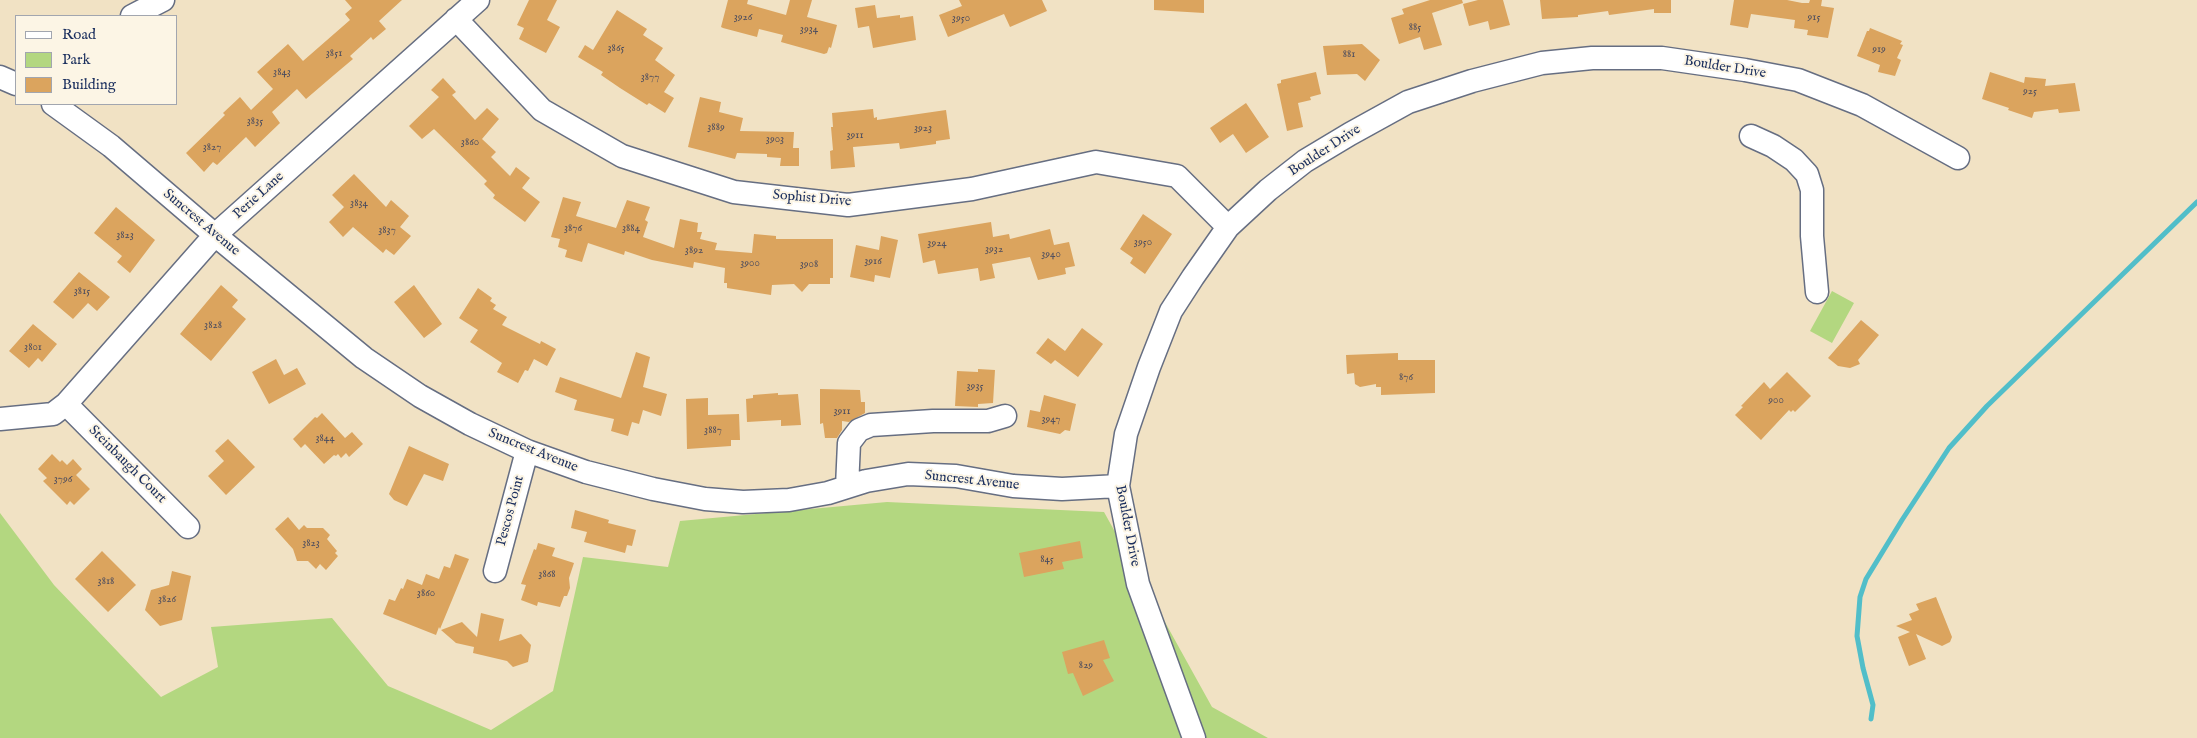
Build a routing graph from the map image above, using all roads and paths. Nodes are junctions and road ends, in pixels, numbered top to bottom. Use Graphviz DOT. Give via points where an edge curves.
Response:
graph roads {
  1 [pos="163,0"];
  2 [pos="478,0"];
  3 [pos="134,15"];
  4 [pos="456,19"];
  5 [pos="0,77"];
  6 [pos="15,84"];
  7 [pos="58,105"];
  8 [pos="1751,136"];
  9 [pos="1958,158"];
  10 [pos="1228,228"];
  11 [pos="215,235"];
  12 [pos="1817,292"];
  13 [pos="66,404"];
  14 [pos="1005,416"];
  15 [pos="0,419"];
  16 [pos="528,450"];
  17 [pos="1118,486"];
  18 [pos="847,487"];
  19 [pos="188,527"];
  20 [pos="495,571"];
  21 [pos="1194,738"];
  1 -- 3 [label="street"];
  2 -- 4 [label="street, Perie Lane"];
  4 -- 10 [label="street, Sophist Drive" via="542,110 622,156 734,192 848,205 972,189 1096,162 1176,176"];
  4 -- 11 [label="street, Perie Lane"];
  5 -- 6 [label="street"];
  7 -- 11 [label="street, Suncrest Avenue"];
  8 -- 12 [label="street" via="1794,160 1807,174 1812,190"];
  9 -- 10 [label="street, Boulder Drive" via="1862,105 1798,80 1662,58 1592,58 1542,63 1408,102 1305,161"];
  10 -- 17 [label="street, Boulder Drive" via="1171,311 1126,434"];
  11 -- 13 [label="street, Perie Lane"];
  11 -- 16 [label="street, Suncrest Avenue" via="364,358 470,424"];
  13 -- 15 [label="street, Perie Lane" via="52,414"];
  13 -- 19 [label="street, Steinbaugh Court"];
  14 -- 18 [label="street" via="988,421 933,421 871,426 859,430 849,443"];
  16 -- 18 [label="street, Suncrest Avenue" via="586,472 704,499 744,502 789,500"];
  16 -- 20 [label="street, Pescos Point"];
  17 -- 18 [label="street, Suncrest Avenue" via="1062,489 1013,486 956,476 908,474"];
  17 -- 21 [label="street, Boulder Drive" via="1138,584"];
}
